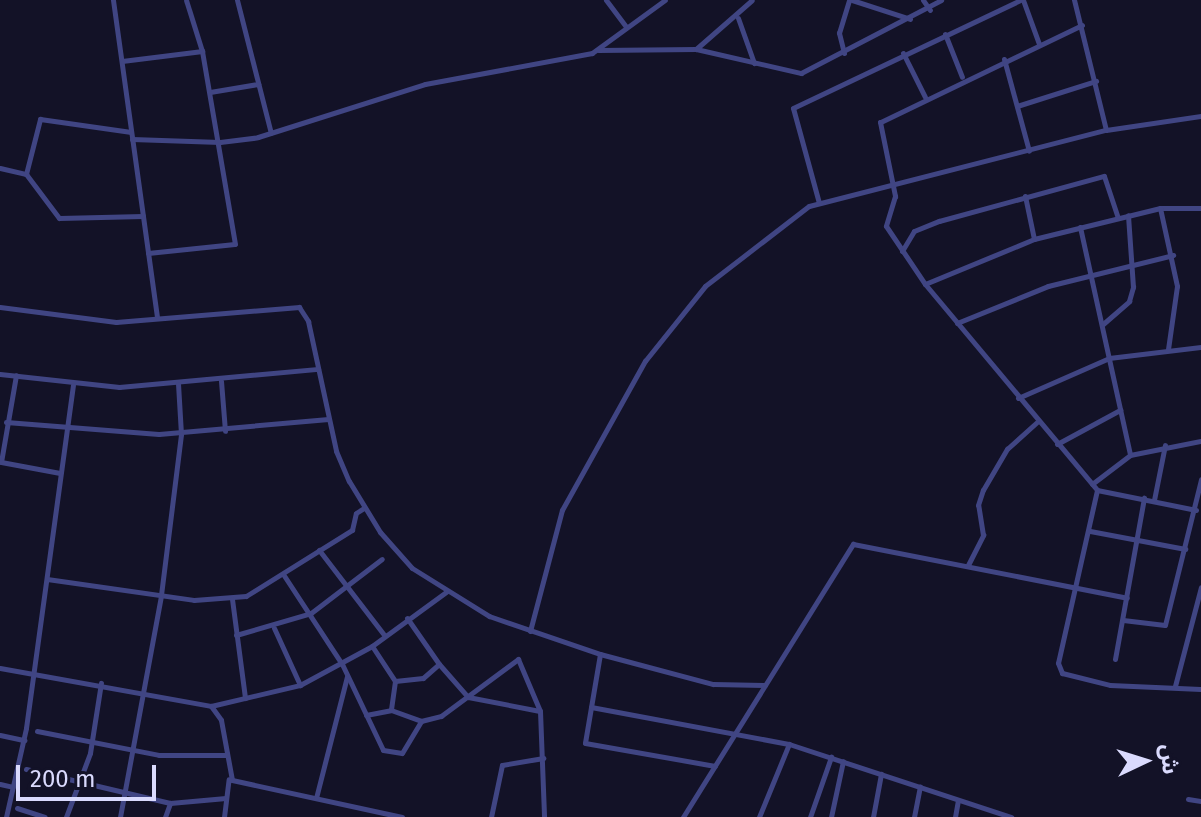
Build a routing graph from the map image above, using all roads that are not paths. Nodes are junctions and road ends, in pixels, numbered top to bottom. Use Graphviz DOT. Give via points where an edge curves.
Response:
graph roads {
  1 [pos="113,0"];
  2 [pos="186,0"];
  3 [pos="237,0"];
  4 [pos="606,0"];
  5 [pos="665,0"];
  6 [pos="752,0"];
  7 [pos="850,0"];
  8 [pos="923,0"];
  9 [pos="941,0"];
  10 [pos="1022,0"];
  11 [pos="1074,0"];
  12 [pos="876,3"];
  13 [pos="930,10"];
  14 [pos="738,18"];
  15 [pos="911,20"];
  16 [pos="1082,25"];
  17 [pos="626,27"];
  18 [pos="945,34"];
  19 [pos="1039,44"];
  20 [pos="696,49"];
  21 [pos="597,50"];
  22 [pos="202,51"];
  23 [pos="844,53"];
  24 [pos="903,53"];
  25 [pos="1004,59"];
  26 [pos="122,61"];
  27 [pos="754,63"];
  28 [pos="962,78"];
  29 [pos="1096,81"];
  30 [pos="258,84"];
  31 [pos="210,92"];
  32 [pos="925,97"];
  33 [pos="1017,106"];
  34 [pos="1201,116"];
  35 [pos="1106,130"];
  36 [pos="271,133"];
  37 [pos="132,136"];
  38 [pos="220,142"];
  39 [pos="1029,151"];
  40 [pos="0,168"];
  41 [pos="26,174"];
  42 [pos="893,186"];
  43 [pos="1025,196"];
  44 [pos="819,203"];
  45 [pos="1160,208"];
  46 [pos="1201,208"];
  47 [pos="1128,215"];
  48 [pos="143,216"];
  49 [pos="1118,218"];
  50 [pos="1080,227"];
  51 [pos="1034,239"];
  52 [pos="902,252"];
  53 [pos="148,253"];
  54 [pos="1173,255"];
  55 [pos="1133,265"];
  56 [pos="1092,275"];
  57 [pos="925,284"];
  58 [pos="0,307"];
  59 [pos="157,318"];
  60 [pos="957,323"];
  61 [pos="1103,324"];
  62 [pos="1201,347"];
  63 [pos="1168,349"];
  64 [pos="1109,358"];
  65 [pos="318,369"];
  66 [pos="0,374"];
  67 [pos="16,375"];
  68 [pos="221,381"];
  69 [pos="178,384"];
  70 [pos="73,385"];
  71 [pos="1018,398"];
  72 [pos="1120,410"];
  73 [pos="328,419"];
  74 [pos="6,422"];
  75 [pos="1037,422"];
  76 [pos="65,430"];
  77 [pos="225,431"];
  78 [pos="181,434"];
  79 [pos="1201,441"];
  80 [pos="1057,444"];
  81 [pos="1165,445"];
  82 [pos="1130,455"];
  83 [pos="0,462"];
  84 [pos="60,473"];
  85 [pos="1201,479"];
  86 [pos="1092,484"];
  87 [pos="1097,490"];
  88 [pos="1144,498"];
  89 [pos="1154,500"];
  90 [pos="364,508"];
  91 [pos="1196,510"];
  92 [pos="1090,531"];
  93 [pos="1136,538"];
  94 [pos="1185,549"];
  95 [pos="319,550"];
  96 [pos="382,559"];
  97 [pos="968,565"];
  98 [pos="283,574"];
  99 [pos="47,579"];
  100 [pos="1077,586"];
  101 [pos="1201,587"];
  102 [pos="345,589"];
  103 [pos="446,592"];
  104 [pos="161,595"];
  105 [pos="1127,598"];
  106 [pos="232,599"];
  107 [pos="1198,611"];
  108 [pos="311,613"];
  109 [pos="407,618"];
  110 [pos="1123,620"];
  111 [pos="274,628"];
  112 [pos="530,631"];
  113 [pos="236,635"];
  114 [pos="385,636"];
  115 [pos="372,646"];
  116 [pos="600,654"];
  117 [pos="1115,659"];
  118 [pos="342,664"];
  119 [pos="439,664"];
  120 [pos="0,668"];
  121 [pos="33,673"];
  122 [pos="347,676"];
  123 [pos="395,681"];
  124 [pos="101,683"];
  125 [pos="300,685"];
  126 [pos="765,685"];
  127 [pos="1175,686"];
  128 [pos="1201,689"];
  129 [pos="146,692"];
  130 [pos="468,697"];
  131 [pos="245,698"];
  132 [pos="211,706"];
  133 [pos="591,707"];
  134 [pos="391,710"];
  135 [pos="540,711"];
  136 [pos="366,715"];
  137 [pos="421,721"];
  138 [pos="37,731"];
  139 [pos="736,733"];
  140 [pos="0,735"];
  141 [pos="24,740"];
  142 [pos="92,742"];
  143 [pos="789,744"];
  144 [pos="134,750"];
  145 [pos="225,755"];
  146 [pos="831,757"];
  147 [pos="543,758"];
  148 [pos="843,761"];
  149 [pos="715,766"];
  150 [pos="26,769"];
  151 [pos="881,774"];
  152 [pos="229,778"];
  153 [pos="78,782"];
  154 [pos="0,784"];
  155 [pos="13,787"];
  156 [pos="920,787"];
  157 [pos="125,793"];
  158 [pos="226,798"];
  159 [pos="316,798"];
  160 [pos="1188,799"];
  161 [pos="958,800"];
  162 [pos="1201,801"];
  163 [pos="170,803"];
  164 [pos="17,808"];
  165 [pos="6,817"];
  166 [pos="45,817"];
  167 [pos="66,817"];
  168 [pos="120,817"];
  169 [pos="165,817"];
  170 [pos="224,817"];
  171 [pos="402,817"];
  172 [pos="491,817"];
  173 [pos="544,817"];
  174 [pos="683,817"];
  175 [pos="759,817"];
  176 [pos="810,817"];
  177 [pos="831,817"];
  178 [pos="873,817"];
  179 [pos="914,817"];
  180 [pos="955,817"];
  181 [pos="1008,817"];
  1 -- 26 [label="street"];
  2 -- 22 [label="street"];
  3 -- 30 [label="street"];
  4 -- 17 [label="street"];
  5 -- 17 [label="street"];
  6 -- 14 [label="street"];
  7 -- 12 [label="street"];
  7 -- 23 [label="street" via="839,33"];
  8 -- 13 [label="street"];
  9 -- 13 [label="street"];
  10 -- 18 [label="street"];
  10 -- 19 [label="street"];
  11 -- 16 [label="street"];
  12 -- 15 [label="street"];
  13 -- 15 [label="street"];
  14 -- 20 [label="street"];
  14 -- 27 [label="street"];
  15 -- 23 [label="street"];
  16 -- 19 [label="street"];
  16 -- 29 [label="street"];
  17 -- 21 [label="street"];
  18 -- 24 [label="street"];
  18 -- 28 [label="street"];
  19 -- 25 [label="street"];
  20 -- 21 [label="street"];
  20 -- 27 [label="street"];
  21 -- 36 [label="street" via="425,84"];
  22 -- 26 [label="street"];
  22 -- 31 [label="street"];
  23 -- 27 [label="street" via="801,73"];
  24 -- 32 [label="street"];
  24 -- 44 [label="street" via="793,108"];
  25 -- 28 [label="street"];
  25 -- 33 [label="street"];
  26 -- 37 [label="street"];
  28 -- 32 [label="street"];
  29 -- 33 [label="street"];
  29 -- 35 [label="street"];
  30 -- 31 [label="street"];
  30 -- 36 [label="street"];
  31 -- 38 [label="street"];
  32 -- 42 [label="street" via="879,126"];
  33 -- 39 [label="street"];
  34 -- 35 [label="street"];
  35 -- 39 [label="street"];
  36 -- 38 [label="street"];
  37 -- 38 [label="street"];
  37 -- 41 [label="street" via="40,119"];
  37 -- 48 [label="street"];
  38 -- 53 [label="street" via="235,244"];
  39 -- 42 [label="street"];
  40 -- 41 [label="street"];
  41 -- 48 [label="street" via="59,218"];
  42 -- 44 [label="street"];
  42 -- 52 [label="street" via="895,204 886,226"];
  43 -- 49 [label="street" via="1104,176"];
  43 -- 51 [label="street"];
  43 -- 52 [label="street" via="919,228"];
  44 -- 112 [label="street" via="794,213 705,286 663,334 562,510"];
  45 -- 46 [label="street"];
  45 -- 47 [label="street"];
  45 -- 54 [label="street"];
  47 -- 49 [label="street"];
  47 -- 55 [label="street"];
  48 -- 53 [label="street"];
  49 -- 50 [label="street"];
  50 -- 51 [label="street"];
  50 -- 56 [label="street"];
  51 -- 57 [label="street"];
  52 -- 57 [label="street"];
  53 -- 59 [label="street"];
  54 -- 55 [label="street"];
  54 -- 63 [label="street" via="1177,293"];
  55 -- 56 [label="street"];
  55 -- 61 [label="street" via="1129,301"];
  56 -- 60 [label="street"];
  56 -- 61 [label="street"];
  57 -- 60 [label="street"];
  58 -- 59 [label="street" via="91,321"];
  59 -- 65 [label="street" via="299,307"];
  60 -- 71 [label="street"];
  61 -- 64 [label="street"];
  62 -- 63 [label="street"];
  63 -- 64 [label="street"];
  64 -- 71 [label="street"];
  64 -- 72 [label="street"];
  65 -- 68 [label="street"];
  65 -- 73 [label="street"];
  66 -- 67 [label="street"];
  67 -- 70 [label="street"];
  67 -- 74 [label="street"];
  68 -- 69 [label="street"];
  68 -- 77 [label="street"];
  69 -- 70 [label="street"];
  69 -- 78 [label="street"];
  70 -- 76 [label="street"];
  71 -- 75 [label="street"];
  72 -- 80 [label="street"];
  72 -- 82 [label="street"];
  73 -- 77 [label="street"];
  73 -- 90 [label="street"];
  74 -- 76 [label="street"];
  74 -- 83 [label="street"];
  75 -- 80 [label="street"];
  75 -- 97 [label="street" via="1007,449 983,490 978,505 983,535"];
  76 -- 78 [label="street"];
  76 -- 84 [label="street"];
  77 -- 78 [label="street"];
  78 -- 104 [label="street"];
  79 -- 81 [label="street"];
  80 -- 86 [label="street"];
  81 -- 82 [label="street"];
  81 -- 89 [label="street"];
  82 -- 86 [label="street"];
  83 -- 84 [label="street"];
  84 -- 99 [label="street"];
  85 -- 91 [label="street"];
  86 -- 87 [label="street"];
  87 -- 88 [label="street"];
  87 -- 92 [label="street"];
  88 -- 89 [label="street"];
  88 -- 93 [label="street"];
  89 -- 91 [label="street"];
  90 -- 95 [label="street" via="356,513 352,530"];
  90 -- 103 [label="street" via="395,550"];
  91 -- 94 [label="street"];
  92 -- 93 [label="street"];
  92 -- 100 [label="street"];
  93 -- 94 [label="street"];
  93 -- 105 [label="street"];
  94 -- 110 [label="street" via="1165,625"];
  95 -- 98 [label="street"];
  95 -- 102 [label="street"];
  96 -- 102 [label="street"];
  97 -- 100 [label="street"];
  97 -- 126 [label="street" via="853,544"];
  98 -- 106 [label="street" via="255,593"];
  98 -- 108 [label="street"];
  99 -- 104 [label="street"];
  99 -- 121 [label="street"];
  100 -- 105 [label="street"];
  100 -- 127 [label="street" via="1058,663 1062,673 1110,685"];
  101 -- 107 [label="street"];
  102 -- 108 [label="street"];
  102 -- 114 [label="street"];
  103 -- 109 [label="street"];
  103 -- 112 [label="street"];
  104 -- 106 [label="street"];
  104 -- 129 [label="street"];
  105 -- 110 [label="street"];
  106 -- 113 [label="street"];
  107 -- 127 [label="street"];
  108 -- 111 [label="street"];
  108 -- 118 [label="street"];
  109 -- 114 [label="street"];
  109 -- 119 [label="street"];
  110 -- 117 [label="street"];
  111 -- 113 [label="street"];
  111 -- 125 [label="street"];
  112 -- 116 [label="street"];
  113 -- 131 [label="street"];
  114 -- 115 [label="street"];
  115 -- 118 [label="street"];
  115 -- 123 [label="street"];
  116 -- 126 [label="street" via="713,684"];
  116 -- 133 [label="street"];
  118 -- 122 [label="street"];
  118 -- 125 [label="street"];
  119 -- 123 [label="street" via="421,680"];
  119 -- 130 [label="street"];
  120 -- 121 [label="street"];
  121 -- 124 [label="street"];
  121 -- 141 [label="street"];
  122 -- 136 [label="street"];
  122 -- 159 [label="street"];
  123 -- 134 [label="street"];
  124 -- 129 [label="street"];
  124 -- 142 [label="street"];
  125 -- 131 [label="street"];
  126 -- 139 [label="street"];
  127 -- 128 [label="street"];
  129 -- 132 [label="street"];
  129 -- 144 [label="street"];
  130 -- 135 [label="street"];
  130 -- 135 [label="street" via="516,659"];
  130 -- 137 [label="street" via="439,717"];
  131 -- 132 [label="street"];
  132 -- 145 [label="street" via="221,720"];
  133 -- 139 [label="street"];
  133 -- 149 [label="street" via="585,743"];
  134 -- 136 [label="street"];
  134 -- 137 [label="street"];
  135 -- 147 [label="street"];
  136 -- 137 [label="street" via="383,750 393,756 405,750"];
  138 -- 142 [label="street"];
  139 -- 143 [label="street"];
  139 -- 149 [label="street"];
  140 -- 141 [label="street"];
  141 -- 155 [label="street"];
  142 -- 144 [label="street"];
  142 -- 153 [label="street"];
  143 -- 146 [label="street"];
  143 -- 175 [label="street"];
  144 -- 145 [label="street"];
  144 -- 157 [label="street"];
  145 -- 152 [label="street"];
  146 -- 148 [label="street"];
  146 -- 176 [label="street"];
  147 -- 172 [label="street" via="502,765"];
  147 -- 173 [label="street"];
  148 -- 151 [label="street"];
  148 -- 177 [label="street"];
  149 -- 174 [label="street"];
  150 -- 153 [label="street"];
  151 -- 156 [label="street"];
  151 -- 178 [label="street"];
  152 -- 158 [label="street"];
  152 -- 159 [label="street"];
  153 -- 157 [label="street"];
  153 -- 167 [label="street"];
  154 -- 155 [label="street"];
  155 -- 165 [label="street"];
  156 -- 161 [label="street"];
  156 -- 179 [label="street"];
  157 -- 163 [label="street"];
  157 -- 168 [label="street"];
  158 -- 163 [label="street"];
  158 -- 170 [label="street"];
  159 -- 171 [label="street"];
  160 -- 162 [label="street"];
  161 -- 180 [label="street"];
  161 -- 181 [label="street"];
  163 -- 169 [label="street"];
  164 -- 166 [label="street"];
}
